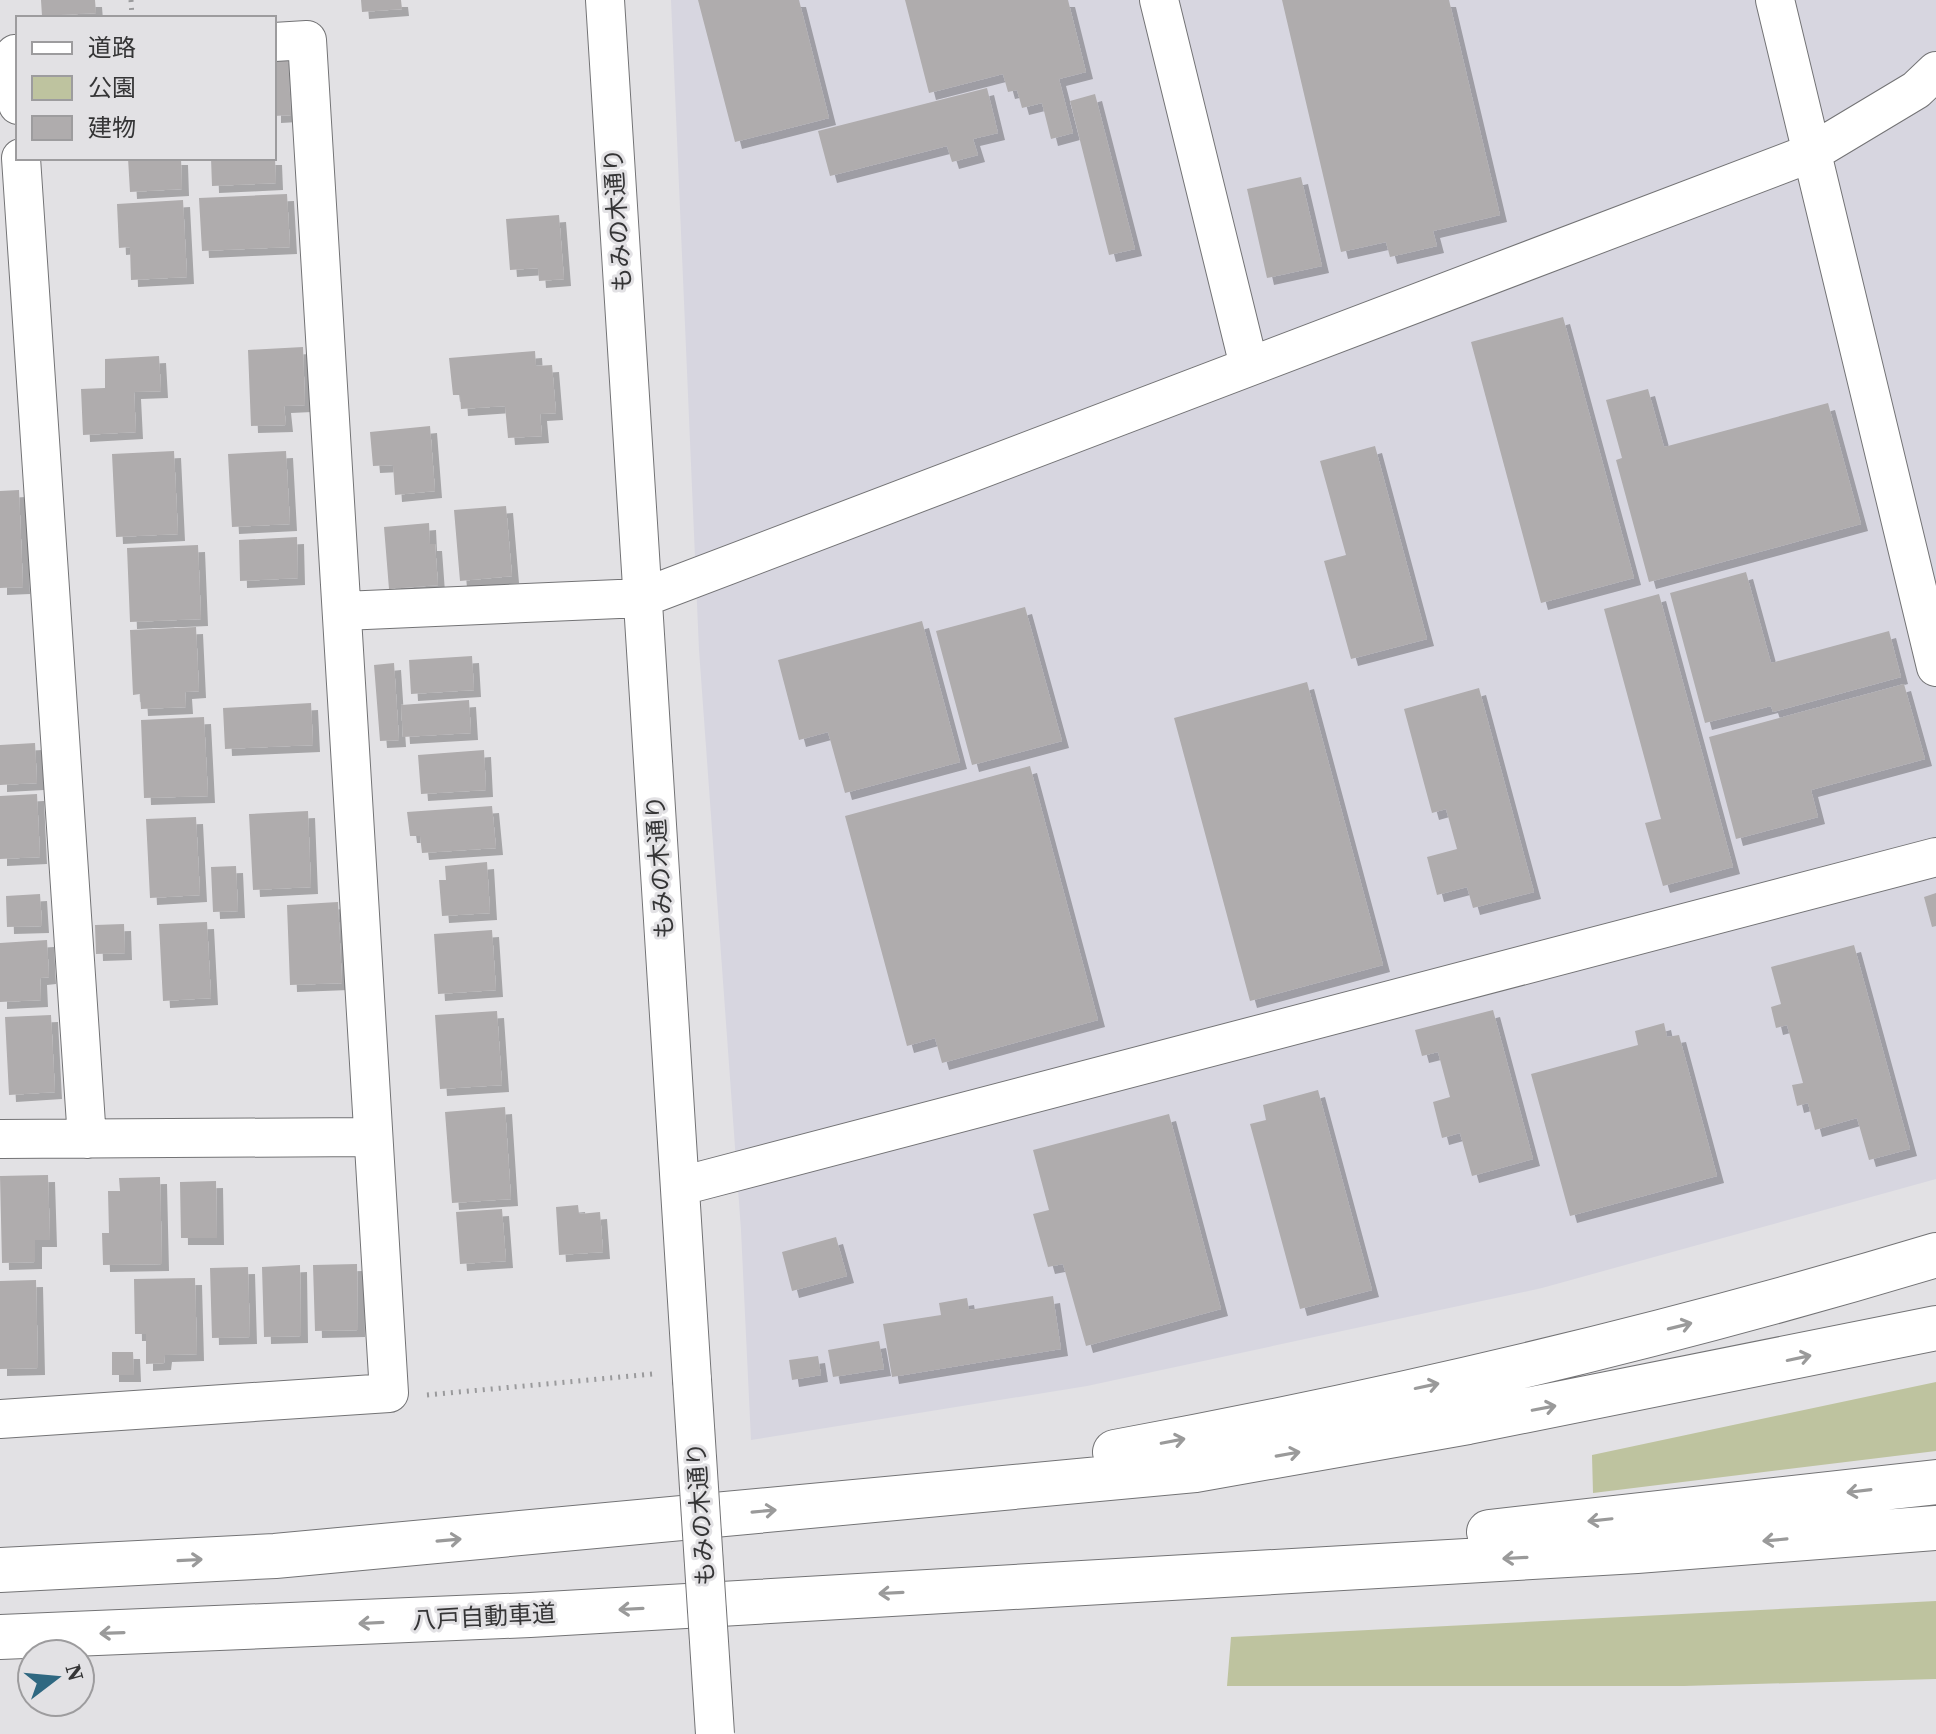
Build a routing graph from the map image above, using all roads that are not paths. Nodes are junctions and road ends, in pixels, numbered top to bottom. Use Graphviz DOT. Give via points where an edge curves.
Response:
graph roads {
  1 [pos="605,0"];
  2 [pos="1159,0"];
  3 [pos="1775,0"];
  4 [pos="276,42"];
  5 [pos="11,54"];
  6 [pos="1936,71"];
  7 [pos="16,90"];
  8 [pos="1811,153"];
  9 [pos="21,160"];
  10 [pos="1249,366"];
  11 [pos="642,598"];
  12 [pos="343,611"];
  13 [pos="1936,667"];
  14 [pos="1936,857"];
  15 [pos="371,1137"];
  16 [pos="0,1139"];
  17 [pos="87,1139"];
  18 [pos="681,1186"];
  19 [pos="1936,1255"];
  20 [pos="1936,1328"];
  21 [pos="0,1419"];
  22 [pos="1936,1482"];
  23 [pos="821,1506"];
  24 [pos="1936,1528"];
  25 [pos="0,1570"];
  26 [pos="969,1589"];
  27 [pos="0,1637"];
  28 [pos="715,1734"];
  1 -- 11 [label="street, もみの木通り"];
  2 -- 10 [label="street"];
  3 -- 8 [label="street"];
  4 -- 12 [label="street" via="307,40"];
  5 -- 7 [label="street"];
  6 -- 8 [label="street" via="1916,90"];
  8 -- 10 [label="street"];
  8 -- 13 [label="street"];
  9 -- 17 [label="street"];
  10 -- 11 [label="street"];
  11 -- 12 [label="street"];
  11 -- 18 [label="street, もみの木通り"];
  12 -- 15 [label="street"];
  14 -- 18 [label="street"];
  15 -- 17 [label="street"];
  15 -- 21 [label="street" via="389,1393"];
  16 -- 17 [label="street"];
  18 -- 28 [label="street, もみの木通り, bridge"];
  23 -- 19 [label="highway, one-way" via="1174,1441 1496,1371 1800,1296"];
  23 -- 20 [label="highway, one-way" via="1195,1470 1468,1422"];
  22 -- 26 [label="highway, one-way"];
  25 -- 23 [label="highway, one-way" via="275,1556"];
  24 -- 26 [label="highway, one-way" via="1637,1551"];
  26 -- 27 [label="highway, 八戸自動車道, one-way" via="247,1629"];
}
